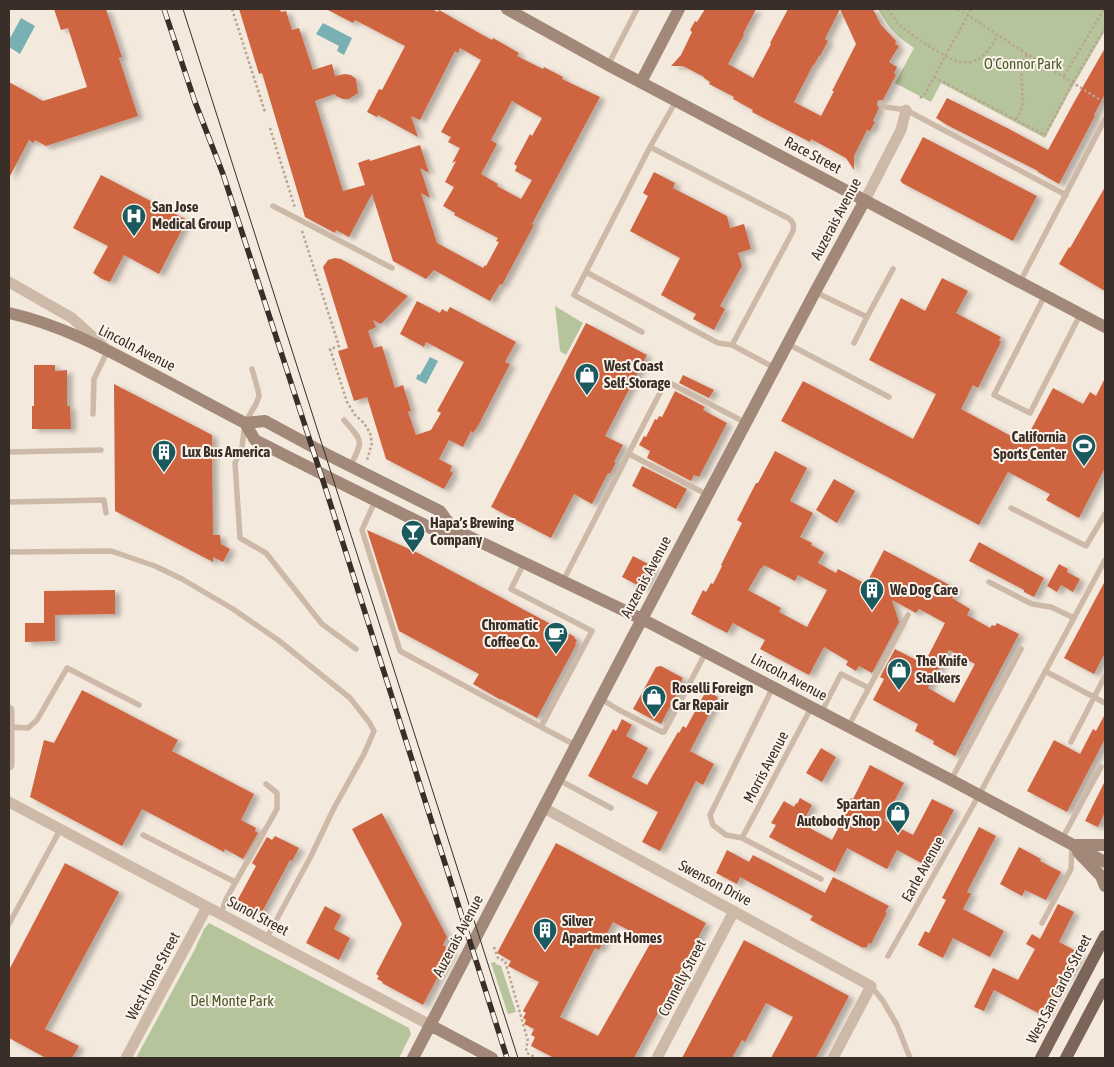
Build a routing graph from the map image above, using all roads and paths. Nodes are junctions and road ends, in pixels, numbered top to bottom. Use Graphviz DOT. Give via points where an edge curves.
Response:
graph roads {
  1 [pos="232,9"];
  2 [pos="507,9"];
  3 [pos="637,9"];
  4 [pos="679,9"];
  5 [pos="888,9"];
  6 [pos="958,9"];
  7 [pos="971,9"];
  8 [pos="1105,9"];
  9 [pos="968,15"];
  10 [pos="1105,28"];
  11 [pos="998,35"];
  12 [pos="1027,54"];
  13 [pos="946,55"];
  14 [pos="608,65"];
  15 [pos="1064,76"];
  16 [pos="934,77"];
  17 [pos="641,82"];
  18 [pos="1073,82"];
  19 [pos="920,98"];
  20 [pos="676,101"];
  21 [pos="1105,103"];
  22 [pos="881,104"];
  23 [pos="906,110"];
  24 [pos="265,112"];
  25 [pos="1105,118"];
  26 [pos="1016,120"];
  27 [pos="270,128"];
  28 [pos="650,147"];
  29 [pos="1066,195"];
  30 [pos="865,200"];
  31 [pos="273,206"];
  32 [pos="296,210"];
  33 [pos="300,227"];
  34 [pos="392,268"];
  35 [pos="893,269"];
  36 [pos="586,272"];
  37 [pos="9,282"];
  38 [pos="1020,282"];
  39 [pos="815,292"];
  40 [pos="1045,295"];
  41 [pos="9,313"];
  42 [pos="1081,314"];
  43 [pos="867,317"];
  44 [pos="1105,327"];
  45 [pos="642,332"];
  46 [pos="854,343"];
  47 [pos="788,344"];
  48 [pos="732,345"];
  49 [pos="108,350"];
  50 [pos="775,368"];
  51 [pos="252,369"];
  52 [pos="889,397"];
  53 [pos="93,414"];
  54 [pos="344,420"];
  55 [pos="246,423"];
  56 [pos="746,423"];
  57 [pos="101,450"];
  58 [pos="9,452"];
  59 [pos="629,454"];
  60 [pos="367,460"];
  61 [pos="350,466"];
  62 [pos="708,495"];
  63 [pos="375,500"];
  64 [pos="9,502"];
  65 [pos="1011,508"];
  66 [pos="106,513"];
  67 [pos="1105,514"];
  68 [pos="453,529"];
  69 [pos="9,552"];
  70 [pos="1105,560"];
  71 [pos="524,563"];
  72 [pos="563,581"];
  73 [pos="989,582"];
  74 [pos="908,615"];
  75 [pos="1074,618"];
  76 [pos="642,619"];
  77 [pos="356,649"];
  78 [pos="1021,649"];
  79 [pos="706,652"];
  80 [pos="1045,671"];
  81 [pos="1105,676"];
  82 [pos="773,687"];
  83 [pos="869,688"];
  84 [pos="1094,697"];
  85 [pos="601,699"];
  86 [pos="1105,703"];
  87 [pos="139,705"];
  88 [pos="9,710"];
  89 [pos="816,710"];
  90 [pos="9,727"];
  91 [pos="541,727"];
  92 [pos="848,727"];
  93 [pos="1071,742"];
  94 [pos="576,746"];
  95 [pos="9,765"];
  96 [pos="1101,767"];
  97 [pos="559,780"];
  98 [pos="951,780"];
  99 [pos="266,784"];
  100 [pos="979,795"];
  101 [pos="9,802"];
  102 [pos="544,808"];
  103 [pos="611,808"];
  104 [pos="60,830"];
  105 [pos="143,835"];
  106 [pos="742,838"];
  107 [pos="1067,842"];
  108 [pos="1105,846"];
  109 [pos="1105,862"];
  110 [pos="821,879"];
  111 [pos="235,882"];
  112 [pos="1105,886"];
  113 [pos="207,907"];
  114 [pos="734,911"];
  115 [pos="221,914"];
  116 [pos="1042,923"];
  117 [pos="9,924"];
  118 [pos="1105,936"];
  119 [pos="266,939"];
  120 [pos="494,947"];
  121 [pos="888,956"];
  122 [pos="1105,984"];
  123 [pos="871,986"];
  124 [pos="430,1025"];
  125 [pos="126,1058"];
  126 [pos="413,1058"];
  127 [pos="492,1058"];
  128 [pos="536,1058"];
  129 [pos="657,1058"];
  130 [pos="833,1058"];
  131 [pos="910,1058"];
  132 [pos="1041,1058"];
  133 [pos="1066,1058"];
  1 -- 24 [label="path"];
  2 -- 14 [label="main road, Race Street"];
  3 -- 14 [label="lane"];
  4 -- 17 [label="main road"];
  5 -- 13 [label="path" via="900,25"];
  6 -- 9 [label="path"];
  7 -- 9 [label="path"];
  8 -- 15 [label="path"];
  9 -- 11 [label="path"];
  9 -- 13 [label="path"];
  10 -- 18 [label="path"];
  11 -- 12 [label="path"];
  11 -- 13 [label="path" via="980,58 970,62 961,62"];
  12 -- 15 [label="path"];
  12 -- 26 [label="path" via="1020,70 1023,106"];
  13 -- 16 [label="path"];
  14 -- 17 [label="main road, Race Street"];
  15 -- 18 [label="path"];
  16 -- 19 [label="path"];
  16 -- 26 [label="path"];
  17 -- 20 [label="main road, Race Street"];
  18 -- 21 [label="path"];
  18 -- 26 [label="path" via="1045,135"];
  20 -- 28 [label="lane"];
  20 -- 30 [label="main road, Race Street"];
  22 -- 23 [label="lane"];
  23 -- 29 [label="lane"];
  23 -- 30 [label="street, Auzerais Avenue" via="901,130"];
  25 -- 29 [label="lane"];
  27 -- 32 [label="path"];
  28 -- 36 [label="lane"];
  28 -- 48 [label="lane" via="792,220 794,224"];
  29 -- 38 [label="lane"];
  30 -- 38 [label="main road, Race Street"];
  30 -- 39 [label="main road, Auzerais Avenue"];
  31 -- 34 [label="lane"];
  33 -- 60 [label="path" via="339,346 330,349 347,402 370,433 372,444"];
  35 -- 43 [label="lane"];
  36 -- 45 [label="lane" via="574,295"];
  36 -- 48 [label="lane" via="718,343"];
  37 -- 49 [label="street" via="72,318"];
  38 -- 40 [label="main road, Race Street"];
  39 -- 43 [label="lane"];
  39 -- 47 [label="main road, Auzerais Avenue"];
  40 -- 42 [label="main road, Race Street"];
  40 -- 42 [label="lane" via="994,395 1030,413"];
  41 -- 49 [label="main road, Lincoln Avenue" via="54,326"];
  42 -- 44 [label="main road, Race Street"];
  43 -- 46 [label="lane"];
  47 -- 50 [label="main road, Auzerais Avenue"];
  47 -- 52 [label="lane"];
  48 -- 50 [label="lane"];
  49 -- 53 [label="lane" via="94,379"];
  49 -- 55 [label="main road, Lincoln Avenue"];
  50 -- 56 [label="main road, Auzerais Avenue"];
  51 -- 55 [label="lane" via="259,396"];
  54 -- 61 [label="lane" via="360,444"];
  55 -- 61 [label="main road, Lincoln Avenue" via="265,421"];
  55 -- 63 [label="main road, Lincoln Avenue" via="256,440"];
  55 -- 77 [label="lane" via="242,447 235,463 240,538 266,553 322,624"];
  56 -- 59 [label="lane" via="666,381"];
  56 -- 62 [label="main road, Auzerais Avenue"];
  57 -- 58 [label="lane"];
  59 -- 62 [label="lane"];
  59 -- 72 [label="lane"];
  61 -- 68 [label="main road, Lincoln Avenue" via="440,511"];
  62 -- 76 [label="main road, Auzerais Avenue"];
  63 -- 68 [label="main road, Lincoln Avenue" via="433,529"];
  63 -- 91 [label="lane" via="362,530 400,651"];
  64 -- 66 [label="lane" via="104,500"];
  65 -- 67 [label="lane" via="1086,546"];
  68 -- 71 [label="main road, Lincoln Avenue"];
  69 -- 119 [label="lane" via="111,551 155,566 233,609 278,640 350,698 369,722 374,731 364,754"];
  70 -- 75 [label="lane, Earle Avenue"];
  71 -- 72 [label="main road, Lincoln Avenue"];
  71 -- 91 [label="lane" via="512,589 592,631"];
  72 -- 76 [label="main road, Lincoln Avenue"];
  73 -- 75 [label="lane" via="1032,604 1052,606"];
  74 -- 83 [label="lane"];
  75 -- 80 [label="lane, Earle Avenue"];
  76 -- 79 [label="main road, Lincoln Avenue"];
  76 -- 85 [label="main road, Auzerais Avenue"];
  78 -- 98 [label="lane"];
  79 -- 82 [label="main road, Lincoln Avenue"];
  79 -- 85 [label="lane" via="664,732"];
  80 -- 84 [label="lane"];
  80 -- 100 [label="lane, Earle Avenue"];
  81 -- 84 [label="lane"];
  82 -- 89 [label="main road, Lincoln Avenue"];
  82 -- 106 [label="lane" via="710,815 713,825 726,835"];
  83 -- 89 [label="lane, Morris Avenue" via="841,674"];
  83 -- 92 [label="lane"];
  84 -- 86 [label="lane"];
  84 -- 93 [label="lane"];
  85 -- 94 [label="main road, Auzerais Avenue"];
  87 -- 90 [label="lane" via="67,668 37,720 28,728"];
  88 -- 90 [label="street"];
  89 -- 92 [label="main road, Lincoln Avenue"];
  89 -- 106 [label="lane, Morris Avenue"];
  90 -- 95 [label="street"];
  91 -- 94 [label="lane"];
  92 -- 98 [label="main road, Lincoln Avenue"];
  94 -- 97 [label="main road, Auzerais Avenue"];
  96 -- 107 [label="lane"];
  97 -- 102 [label="main road, Auzerais Avenue"];
  97 -- 103 [label="lane"];
  98 -- 100 [label="main road, Lincoln Avenue"];
  99 -- 111 [label="lane" via="277,793 277,809"];
  100 -- 107 [label="main road, Lincoln Avenue"];
  100 -- 121 [label="lane, Earle Avenue"];
  101 -- 104 [label="street, Sunol Street"];
  102 -- 114 [label="street, Swenson Drive"];
  102 -- 124 [label="main road, Auzerais Avenue"];
  104 -- 113 [label="street, Sunol Street"];
  104 -- 117 [label="lane"];
  105 -- 111 [label="lane"];
  106 -- 110 [label="lane"];
  107 -- 108 [label="main road"];
  107 -- 109 [label="main road, Lincoln Avenue"];
  107 -- 112 [label="main road" via="1101,876"];
  107 -- 116 [label="lane" via="1071,869"];
  111 -- 115 [label="lane"];
  113 -- 115 [label="street, Sunol Street"];
  113 -- 125 [label="street, West Home Street"];
  114 -- 123 [label="street, Swenson Drive"];
  114 -- 129 [label="street, Connelly Street"];
  115 -- 119 [label="street, Sunol Street"];
  118 -- 132 [label="main road, West San Carlos Street"];
  119 -- 124 [label="street, Sunol Street"];
  120 -- 128 [label="path" via="498,958 505,961 528,1041 526,1048"];
  122 -- 133 [label="main road"];
  123 -- 130 [label="street"];
  123 -- 131 [label="lane" via="892,1017"];
  124 -- 126 [label="main road, Auzerais Avenue"];
  124 -- 127 [label="main road, Sunol Street"];
}
